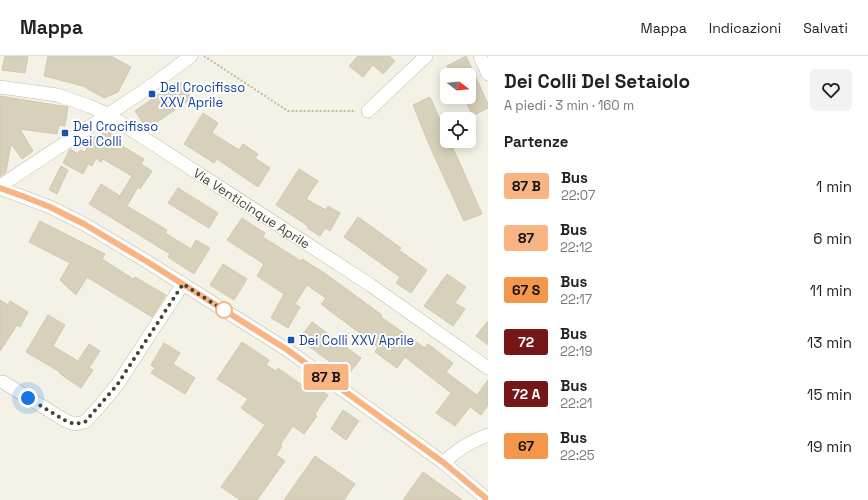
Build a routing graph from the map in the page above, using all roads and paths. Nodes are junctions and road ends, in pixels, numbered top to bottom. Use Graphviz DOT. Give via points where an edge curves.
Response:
graph roads {
  1 [pos="204,56"];
  2 [pos="426,56"];
  3 [pos="480,56"];
  4 [pos="186,57"];
  5 [pos="488,74"];
  6 [pos="0,87"];
  7 [pos="368,110"];
  8 [pos="107,114"];
  9 [pos="0,187"];
  10 [pos="183,284"];
  11 [pos="488,368"];
  12 [pos="3,382"];
  13 [pos="488,435"];
  14 [pos="444,463"];
  15 [pos="488,500"];
  1 -- 7 [label="path" via="288,111"];
  2 -- 7 [label="street"];
  3 -- 5 [label="street"];
  4 -- 8 [label="street" via="148,88"];
  6 -- 8 [label="street, Via Venticinque Aprile" via="56,95"];
  8 -- 9 [label="street"];
  8 -- 11 [label="street, Via Venticinque Aprile" via="369,284"];
  9 -- 10 [label="street" via="44,204 84,224"];
  10 -- 12 [label="street" via="117,385 85,422 75,424 66,421"];
  10 -- 14 [label="street" via="311,365"];
  13 -- 14 [label="street" via="474,440"];
  14 -- 15 [label="street"];
}
